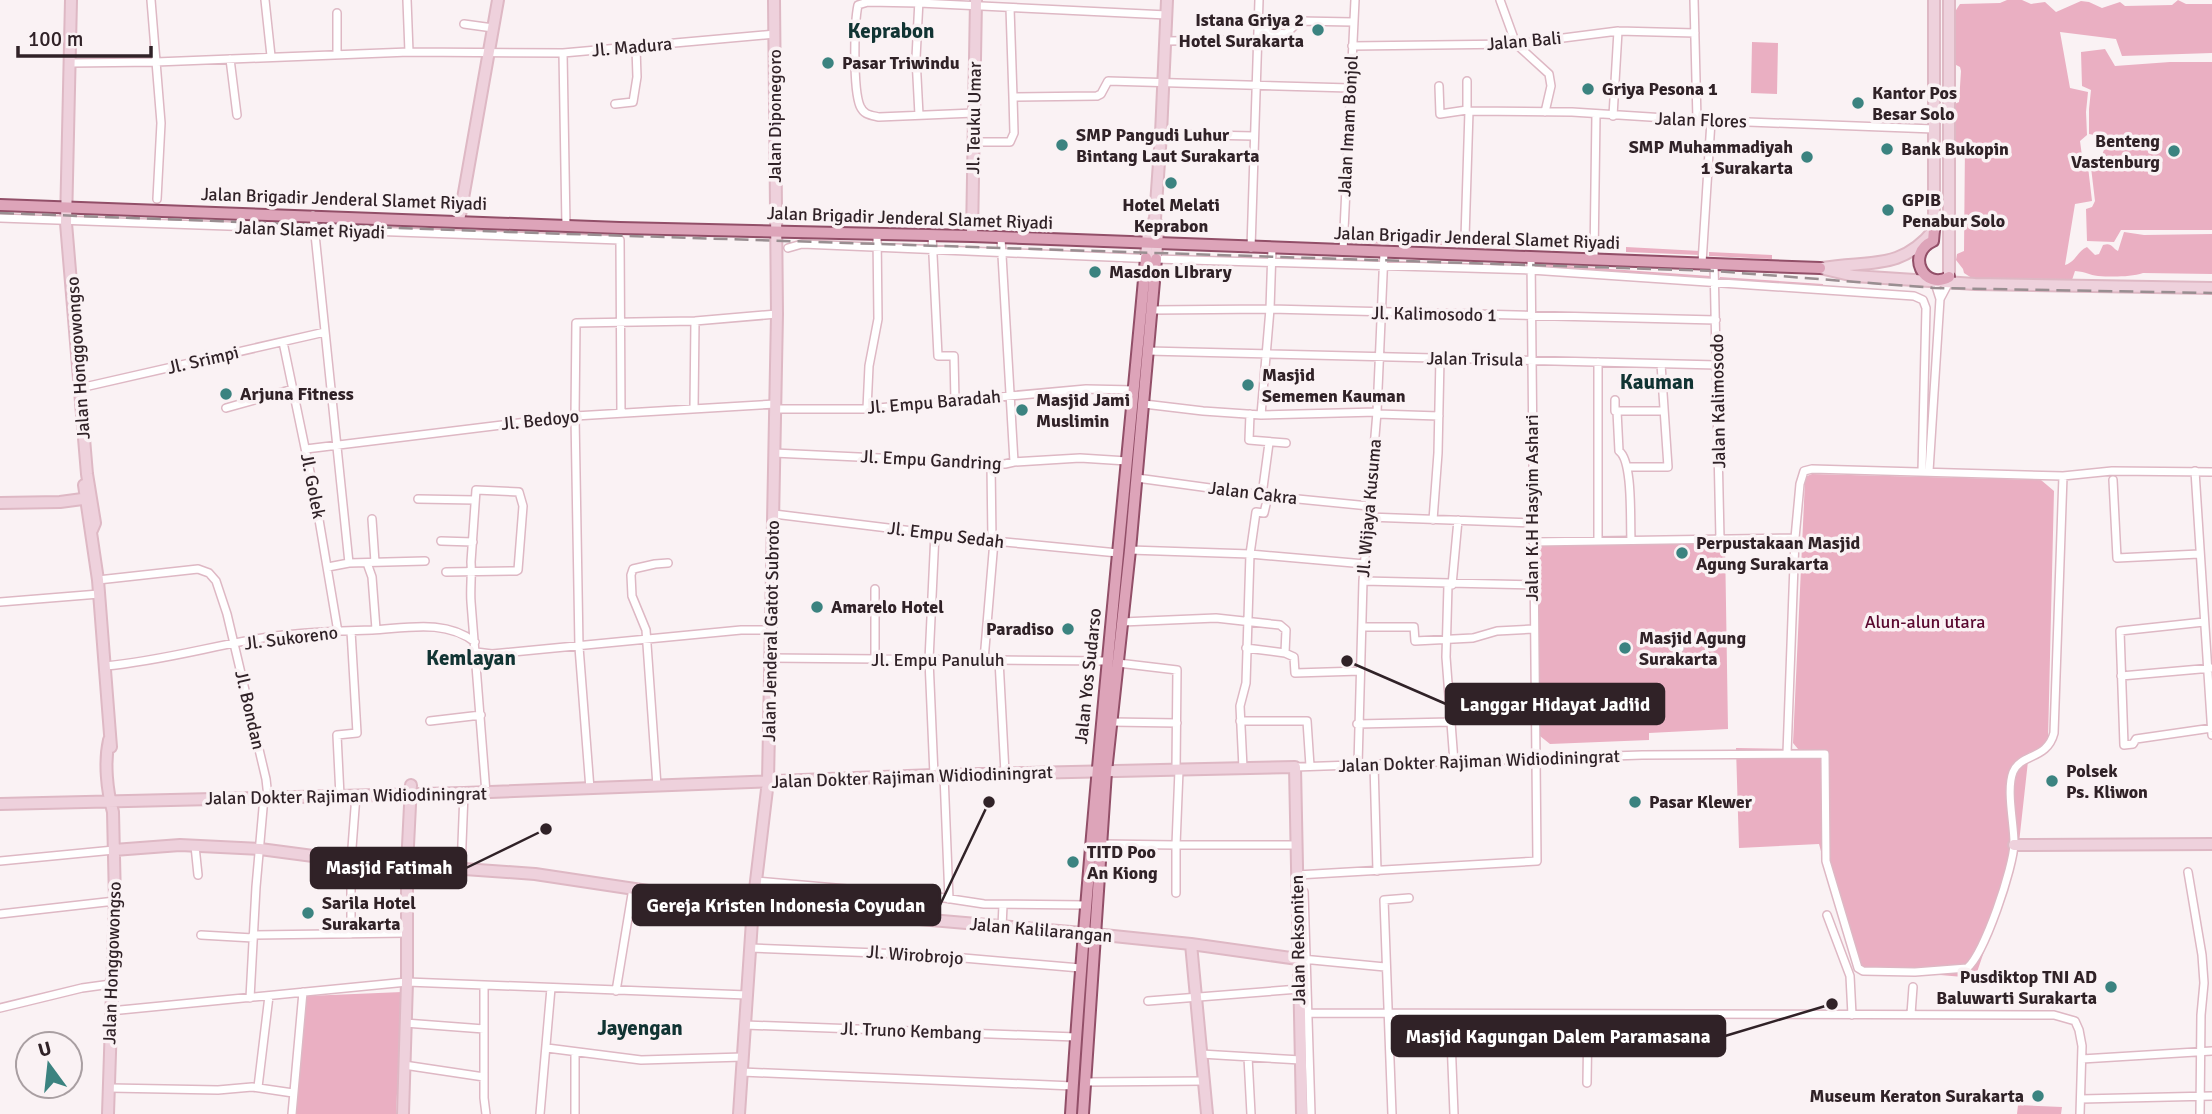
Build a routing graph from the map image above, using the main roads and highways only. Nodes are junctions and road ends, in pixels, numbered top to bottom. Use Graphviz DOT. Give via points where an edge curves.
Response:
graph roads {
  1 [pos="71,0"];
  2 [pos="498,0"];
  3 [pos="774,0"];
  4 [pos="1167,0"];
  5 [pos="1934,0"];
  6 [pos="1949,0"];
  7 [pos="976,3"];
  8 [pos="0,205"];
  9 [pos="68,205"];
  10 [pos="459,221"];
  11 [pos="1934,230"];
  12 [pos="776,231"];
  13 [pos="972,236"];
  14 [pos="1153,243"];
  15 [pos="1151,258"];
  16 [pos="1892,261"];
  17 [pos="1820,268"];
  18 [pos="1891,278"];
  19 [pos="1949,279"];
  20 [pos="1934,280"];
  21 [pos="2212,288"];
  22 [pos="89,501"];
  23 [pos="0,503"];
  24 [pos="1122,551"];
  25 [pos="1112,662"];
  26 [pos="1295,767"];
  27 [pos="1101,772"];
  28 [pos="768,780"];
  29 [pos="411,790"];
  30 [pos="0,804"];
  31 [pos="113,804"];
  32 [pos="2212,844"];
  33 [pos="2014,845"];
  34 [pos="114,850"];
  35 [pos="407,866"];
  36 [pos="753,905"];
  37 [pos="1088,934"];
  38 [pos="1191,944"];
  39 [pos="1302,959"];
  40 [pos="108,1114"];
  41 [pos="403,1114"];
  42 [pos="739,1114"];
  43 [pos="1071,1114"];
  44 [pos="1083,1114"];
  45 [pos="1207,1114"];
  46 [pos="1302,1114"];
  1 -- 9 [label="main road, Jalan Honggowongso"];
  2 -- 10 [label="main road"];
  3 -- 12 [label="main road, Jalan Diponegoro"];
  4 -- 14 [label="main road, Jalan Yos Sudarso" via="1155,219 1148,231"];
  5 -- 11 [label="main road"];
  6 -- 19 [label="main road"];
  7 -- 13 [label="main road, Jl. Teuku Umar"];
  8 -- 9 [label="main road, Jalan Brigadir Jenderal Slamet Riyadi"];
  9 -- 10 [label="main road, Jalan Brigadir Jenderal Slamet Riyadi"];
  9 -- 22 [label="main road, Jalan Honggowongso"];
  10 -- 12 [label="main road, Jalan Brigadir Jenderal Slamet Riyadi"];
  11 -- 16 [label="main road, Jalan Brigadir Jenderal Slamet Riyadi" via="1913,252"];
  11 -- 20 [label="main road" via="1934,241 1924,246 1919,260 1925,275"];
  12 -- 13 [label="main road, Jalan Brigadir Jenderal Slamet Riyadi"];
  12 -- 28 [label="main road, Jalan Jenderal Gatot Subroto"];
  13 -- 14 [label="main road, Jalan Brigadir Jenderal Slamet Riyadi"];
  14 -- 15 [label="main road, Jalan Yos Sudarso"];
  14 -- 17 [label="main road, Jalan Brigadir Jenderal Slamet Riyadi"];
  15 -- 24 [label="main road, Jalan Yos Sudarso" via="1134,390"];
  15 -- 24 [label="main road, Jalan Yos Sudarso" via="1152,310 1137,478"];
  16 -- 17 [label="main road, Jalan Brigadir Jenderal Slamet Riyadi"];
  16 -- 18 [label="main road"];
  17 -- 18 [label="main road, Jalan Brigadir Jenderal Slamet Riyadi"];
  18 -- 20 [label="main road, Jalan Brigadir Jenderal Slamet Riyadi"];
  19 -- 20 [label="main road"];
  19 -- 21 [label="main road"];
  22 -- 23 [label="main road"];
  22 -- 31 [label="main road, Jalan Honggowongso"];
  24 -- 25 [label="main road, Jalan Yos Sudarso"];
  24 -- 25 [label="main road, Jalan Yos Sudarso" via="1122,622"];
  25 -- 27 [label="main road, Jalan Yos Sudarso"];
  25 -- 27 [label="main road, Jalan Yos Sudarso" via="1111,722"];
  26 -- 27 [label="main road, Jalan Dokter Rajiman Widiodiningrat"];
  26 -- 39 [label="main road, Jalan Reksoniten"];
  27 -- 28 [label="main road, Jalan Dokter Rajiman Widiodiningrat"];
  27 -- 37 [label="main road, Jalan Yos Sudarso" via="1100,844"];
  27 -- 37 [label="main road, Jalan Yos Sudarso" via="1085,905"];
  28 -- 29 [label="main road, Jalan Dokter Rajiman Widiodiningrat" via="486,793"];
  28 -- 36 [label="main road, Jalan Jenderal Gatot Subroto"];
  29 -- 31 [label="main road, Jalan Dokter Rajiman Widiodiningrat"];
  29 -- 35 [label="main road"];
  30 -- 31 [label="main road, Jalan Dokter Rajiman Widiodiningrat"];
  31 -- 34 [label="main road, Jalan Honggowongso"];
  32 -- 33 [label="main road"];
  34 -- 35 [label="main road, Jalan Kalilarangan" via="260,849"];
  34 -- 40 [label="main road, Jalan Honggowongso"];
  35 -- 36 [label="main road, Jalan Kalilarangan" via="535,874"];
  35 -- 41 [label="main road"];
  36 -- 37 [label="main road, Jalan Kalilarangan"];
  36 -- 42 [label="main road, Jalan Jenderal Gatot Subroto"];
  37 -- 38 [label="main road, Jalan Kalilarangan"];
  37 -- 43 [label="main road, Jalan Yos Sudarso" via="1080,968"];
  37 -- 44 [label="main road, Jalan Yos Sudarso"];
  38 -- 39 [label="main road, Jalan Kalilarangan"];
  38 -- 45 [label="main road"];
  39 -- 46 [label="main road, Jalan Reksoniten"];
}
